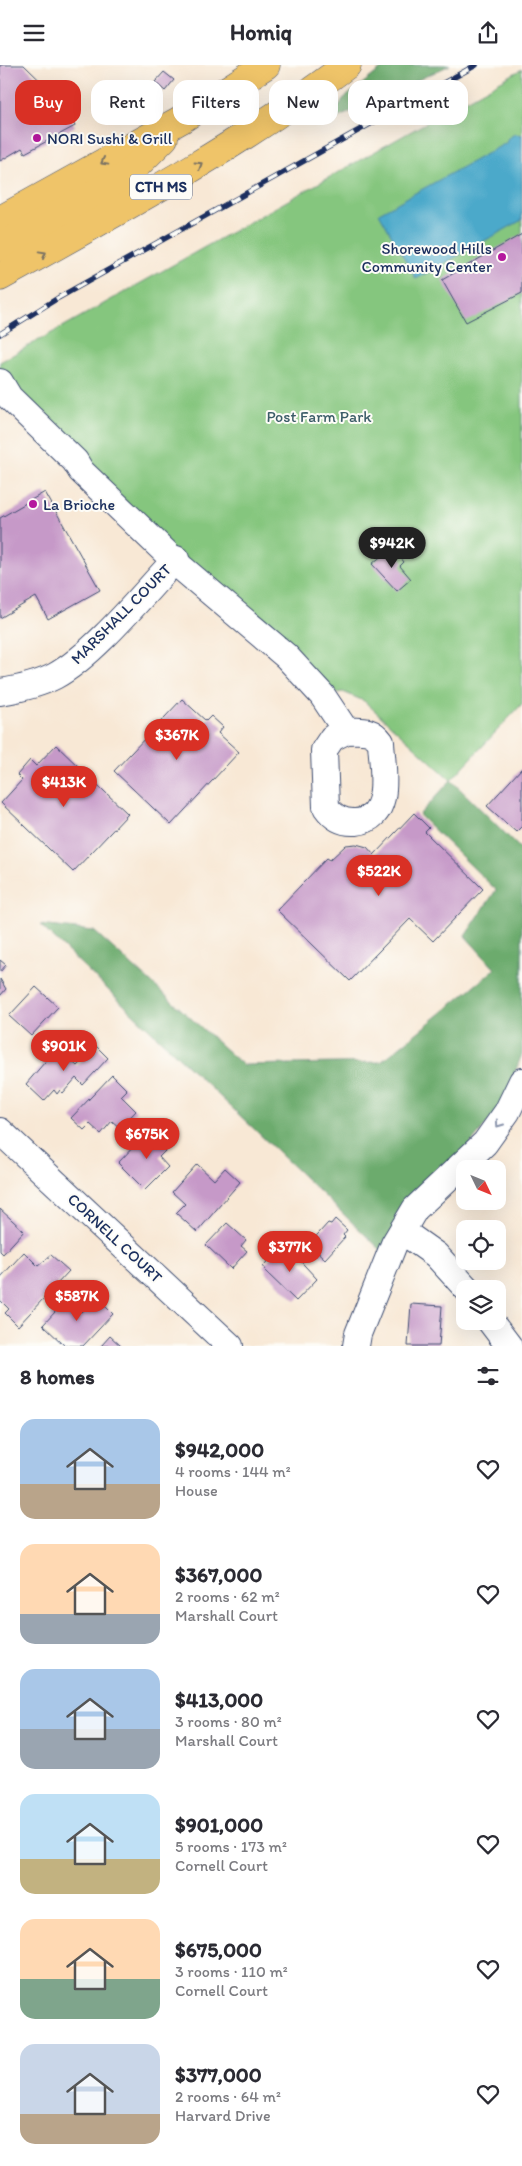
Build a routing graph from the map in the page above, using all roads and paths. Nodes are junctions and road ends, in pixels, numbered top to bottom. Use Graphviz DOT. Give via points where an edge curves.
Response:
graph roads {
  1 [pos="266,65"];
  2 [pos="347,65"];
  3 [pos="243,80"];
  4 [pos="173,124"];
  5 [pos="176,125"];
  6 [pos="0,220"];
  7 [pos="0,247"];
  8 [pos="0,277"];
  9 [pos="0,382"];
  10 [pos="176,559"];
  11 [pos="0,692"];
  12 [pos="346,731"];
  13 [pos="522,1081"];
  14 [pos="0,1131"];
  15 [pos="402,1231"];
  16 [pos="459,1280"];
  17 [pos="497,1330"];
  18 [pos="355,1345"];
  19 [pos="230,1346"];
  20 [pos="509,1346"];
  1 -- 3 [label="main road, CTH MS"];
  8 -- 2 [label="main road, CTH MS, one-way" via="197,167 274,118"];
  4 -- 6 [label="main road, CTH MS, one-way"];
  5 -- 7 [label="main road" via="126,176"];
  9 -- 10 [label="street, MARSHALL COURT" via="9,397 75,461 81,471"];
  10 -- 11 [label="street, MARSHALL COURT" via="77,660 34,685"];
  10 -- 12 [label="street" via="183,569 286,656 322,695"];
  13 -- 15 [label="street, one-way" via="507,1113 485,1143 415,1209"];
  14 -- 19 [label="street, CORNELL COURT"];
  15 -- 16 [label="street" via="436,1255"];
  15 -- 18 [label="street"];
  17 -- 20 [label="street"];
}
